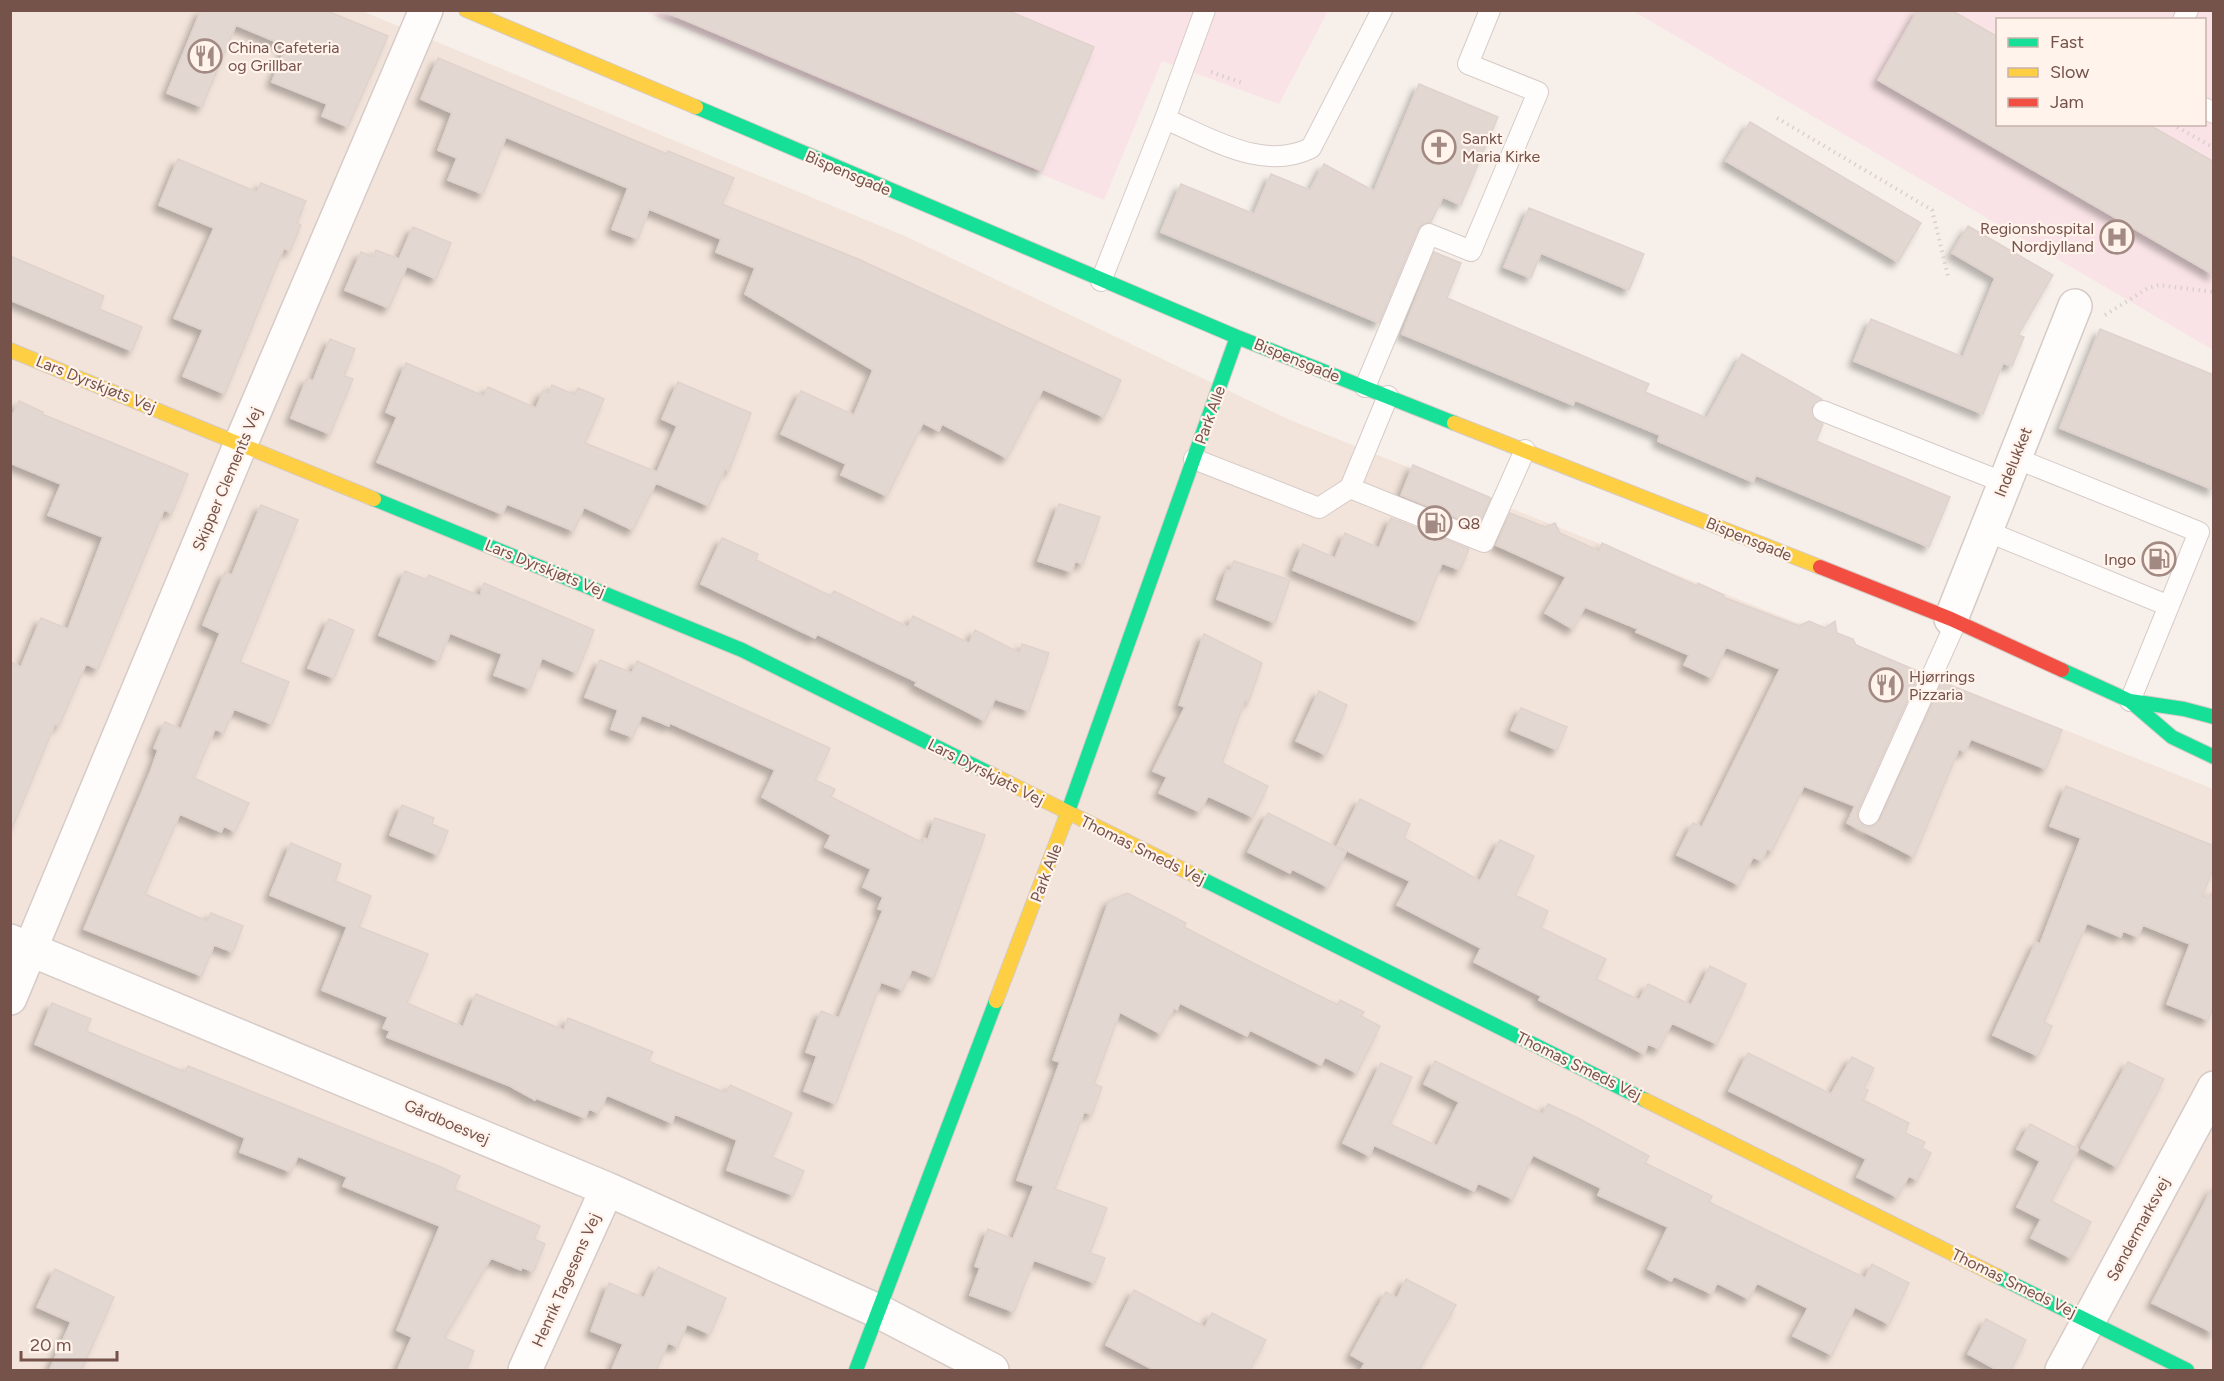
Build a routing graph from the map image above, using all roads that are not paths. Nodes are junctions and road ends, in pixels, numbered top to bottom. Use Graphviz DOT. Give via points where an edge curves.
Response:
graph roads {
  1 [pos="426,10"];
  2 [pos="466,10"];
  3 [pos="1205,10"];
  4 [pos="1382,10"];
  5 [pos="1490,10"];
  6 [pos="1165,119"];
  7 [pos="1101,281"];
  8 [pos="2075,306"];
  9 [pos="1237,337"];
  10 [pos="10,350"];
  11 [pos="1365,387"];
  12 [pos="1388,396"];
  13 [pos="1823,411"];
  14 [pos="241,443"];
  15 [pos="1525,450"];
  16 [pos="1194,459"];
  17 [pos="2010,470"];
  18 [pos="1350,488"];
  19 [pos="1986,531"];
  20 [pos="2169,606"];
  21 [pos="1954,620"];
  22 [pos="2130,701"];
  23 [pos="2214,717"];
  24 [pos="2214,757"];
  25 [pos="1068,813"];
  26 [pos="1869,815"];
  27 [pos="21,945"];
  28 [pos="10,998"];
  29 [pos="2214,1088"];
  30 [pos="607,1189"];
  31 [pos="880,1312"];
  32 [pos="2089,1320"];
  33 [pos="525,1371"];
  34 [pos="856,1371"];
  35 [pos="992,1371"];
  36 [pos="2062,1371"];
  37 [pos="2187,1371"];
  1 -- 14 [label="street, Skipper Clements Vej"];
  2 -- 7 [label="street, Bispensgade"];
  3 -- 6 [label="lane"];
  4 -- 6 [label="lane" via="1311,148 1301,153 1261,157"];
  5 -- 11 [label="lane" via="1468,63 1538,92 1471,251 1429,234"];
  6 -- 7 [label="lane"];
  7 -- 9 [label="street, Bispensgade"];
  8 -- 17 [label="street, Indelukket"];
  9 -- 11 [label="street, Bispensgade"];
  9 -- 16 [label="street, Park Alle"];
  10 -- 14 [label="street, Lars Dyrskjøts Vej"];
  11 -- 12 [label="street, Bispensgade"];
  12 -- 15 [label="street, Bispensgade"];
  12 -- 18 [label="lane"];
  13 -- 17 [label="lane"];
  14 -- 25 [label="street, Lars Dyrskjøts Vej" via="742,650"];
  14 -- 27 [label="street, Skipper Clements Vej"];
  15 -- 18 [label="lane" via="1485,542"];
  15 -- 21 [label="street, Bispensgade"];
  16 -- 18 [label="lane" via="1319,508"];
  16 -- 25 [label="street, Park Alle"];
  17 -- 19 [label="street, Indelukket"];
  17 -- 20 [label="lane" via="2199,532"];
  19 -- 20 [label="lane"];
  19 -- 21 [label="street, Indelukket"];
  20 -- 22 [label="lane"];
  21 -- 22 [label="street, Bispensgade"];
  21 -- 26 [label="lane"];
  22 -- 23 [label="street, Bispensgade"];
  22 -- 24 [label="street, Bispensgade" via="2172,737"];
  25 -- 31 [label="street, Park Alle"];
  25 -- 32 [label="street, Thomas Smeds Vej"];
  27 -- 28 [label="street, Skipper Clements Vej"];
  27 -- 30 [label="street, Gårdboesvej"];
  29 -- 32 [label="street, Søndermarksvej"];
  30 -- 31 [label="street, Gårdboesvej"];
  30 -- 33 [label="street, Henrik Tagesens Vej"];
  31 -- 34 [label="street, Park Alle"];
  31 -- 35 [label="street, Gårdboesvej"];
  32 -- 36 [label="street, Søndermarksvej"];
  32 -- 37 [label="street, Thomas Smeds Vej"];
}
